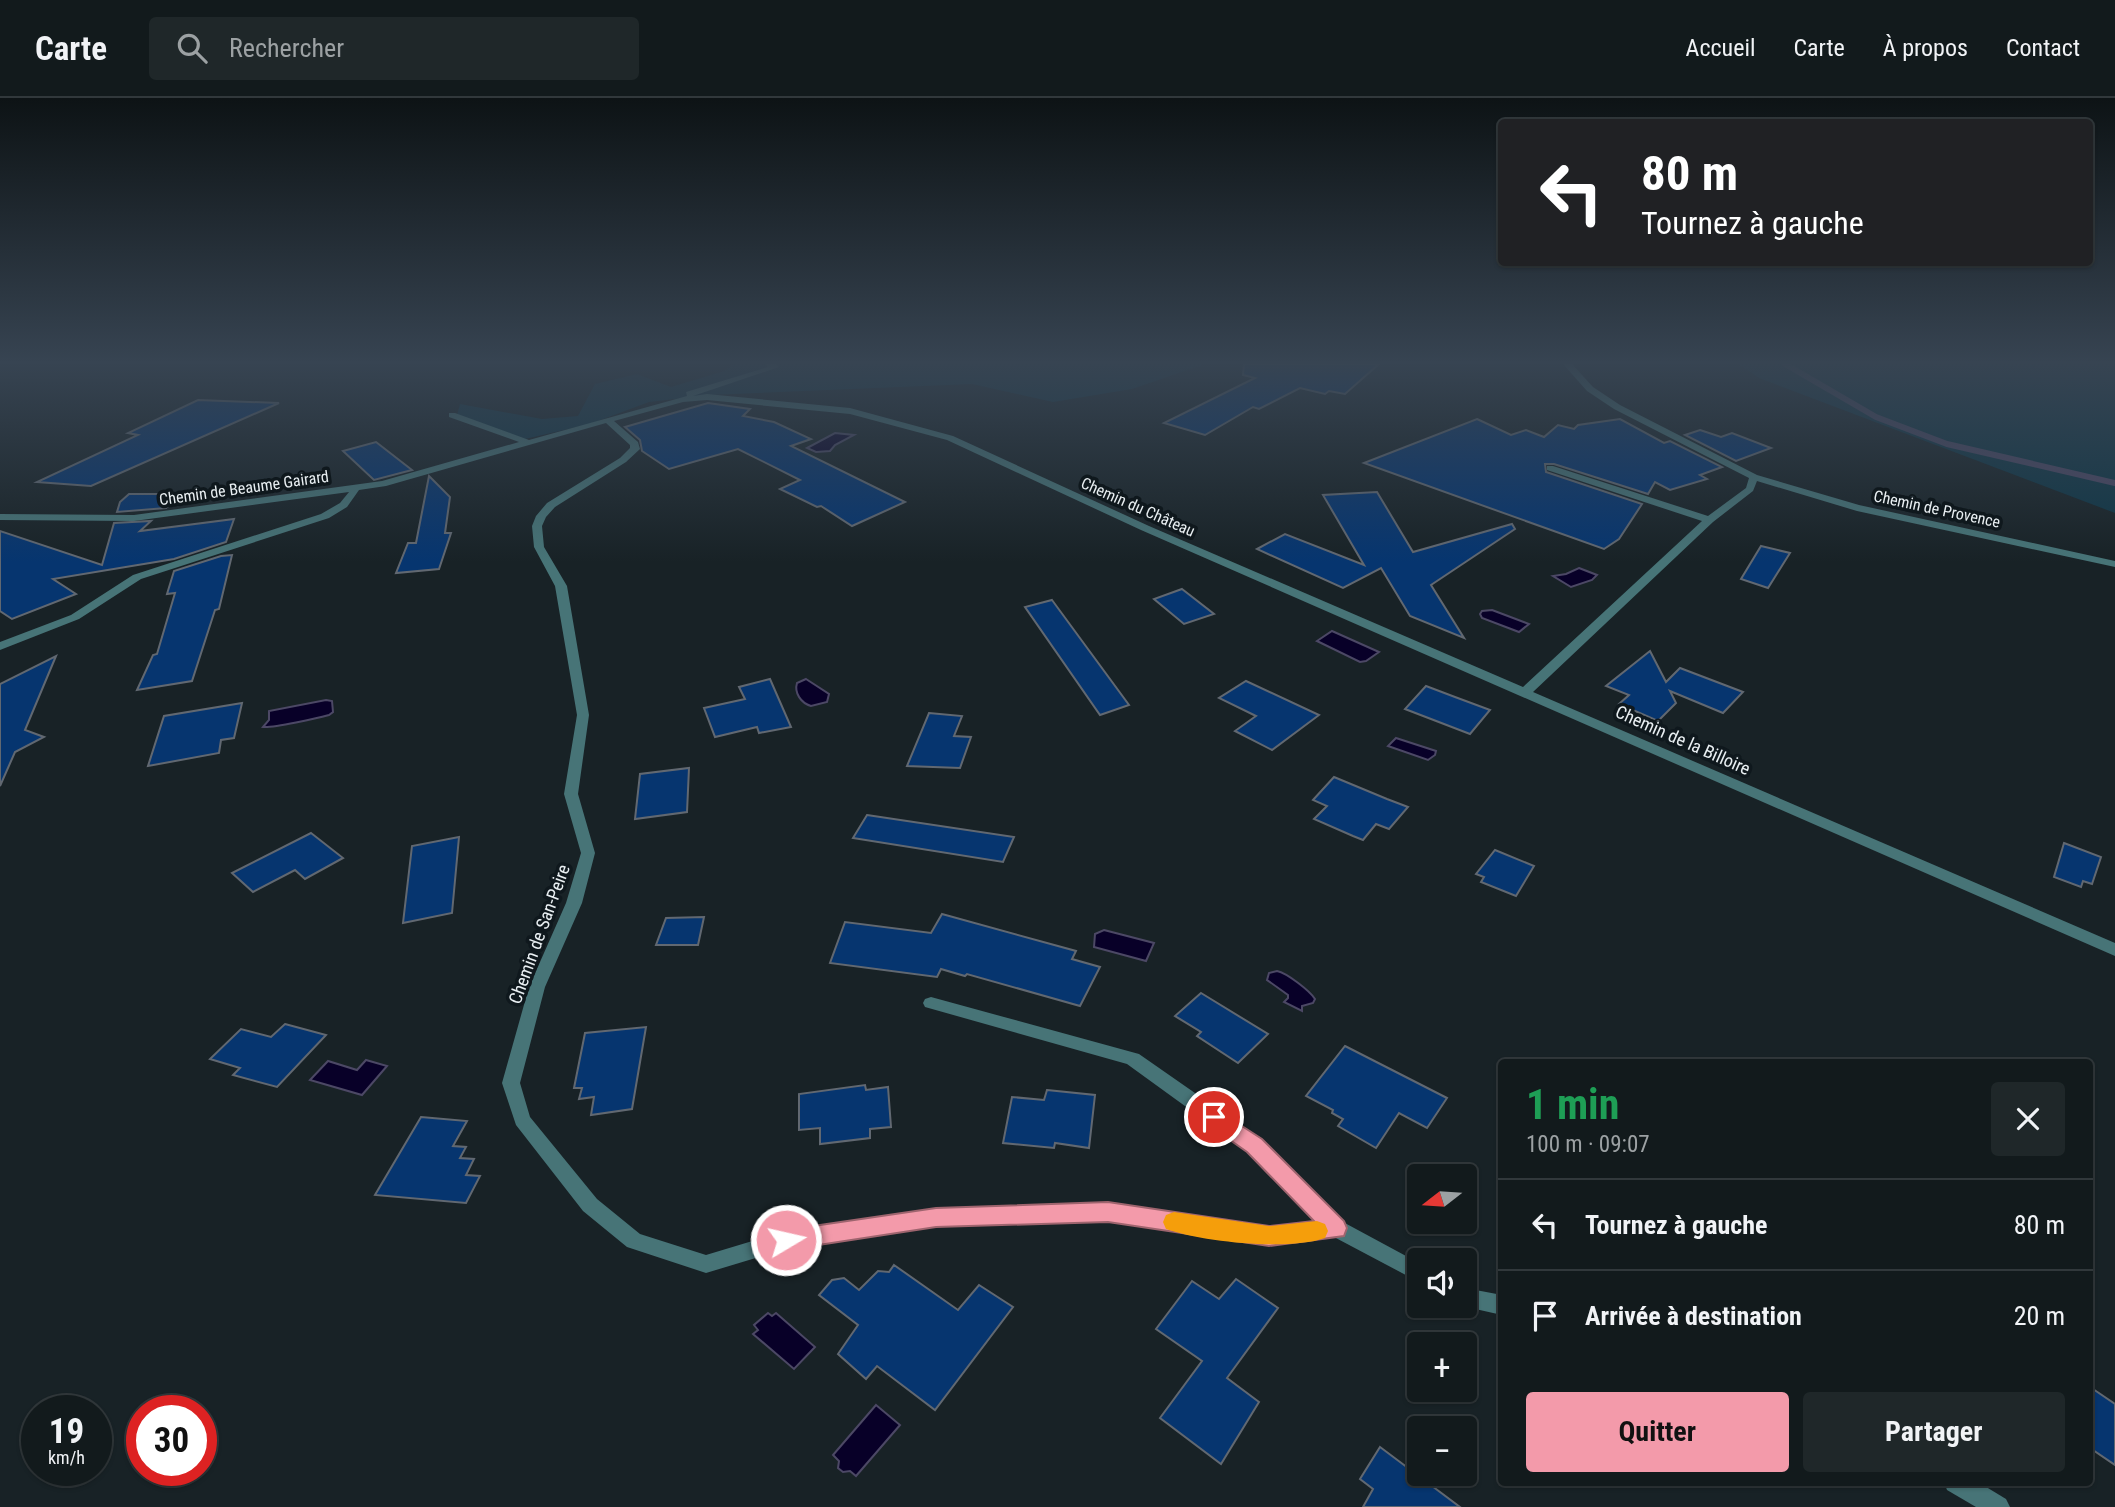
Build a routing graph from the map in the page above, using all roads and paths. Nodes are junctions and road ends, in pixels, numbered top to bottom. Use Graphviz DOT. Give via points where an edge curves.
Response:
graph roads {
  1 [pos="493,430"];
  2 [pos="574,430"];
  3 [pos="618,430"];
  4 [pos="919,430"];
  5 [pos="1662,430"];
  6 [pos="527,442"];
  7 [pos="1550,468"];
  8 [pos="1754,477"];
  9 [pos="355,488"];
  10 [pos="0,517"];
  11 [pos="1709,520"];
  12 [pos="2115,564"];
  13 [pos="0,646"];
  14 [pos="1525,692"];
  15 [pos="2115,950"];
  16 [pos="931,1003"];
  17 [pos="1336,1228"];
  18 [pos="1407,1266"];
  19 [pos="1477,1300"];
  20 [pos="1498,1304"];
  21 [pos="1962,1486"];
  22 [pos="1998,1507"];
  1 -- 6 [label="street"];
  2 -- 6 [label="street, Chemin du Château"];
  3 -- 17 [label="street, Chemin de San-Peire" via="635,444 631,454 551,505 537,526 539,547 561,586 583,715 571,793 588,853 574,903 537,987 511,1083 522,1120 590,1205 634,1241 706,1264 786,1240 936,1217 1108,1212 1269,1236"];
  4 -- 14 [label="street, Chemin du Château" via="950,438 1144,528"];
  5 -- 8 [label="street, Chemin de Provence"];
  6 -- 9 [label="street, Chemin de Beaume Gairard"];
  7 -- 11 [label="street"];
  8 -- 11 [label="street" via="1750,489"];
  8 -- 12 [label="street, Chemin de Provence" via="1857,508"];
  9 -- 10 [label="street, Chemin de Beaume Gairard" via="134,518"];
  9 -- 13 [label="street" via="344,507 325,516 137,577 75,617"];
  11 -- 14 [label="street"];
  14 -- 15 [label="street, Chemin de la Billoire"];
  16 -- 17 [label="street" via="1133,1059 1254,1145"];
  17 -- 18 [label="street"];
  19 -- 20 [label="street"];
  21 -- 22 [label="street"];
}
